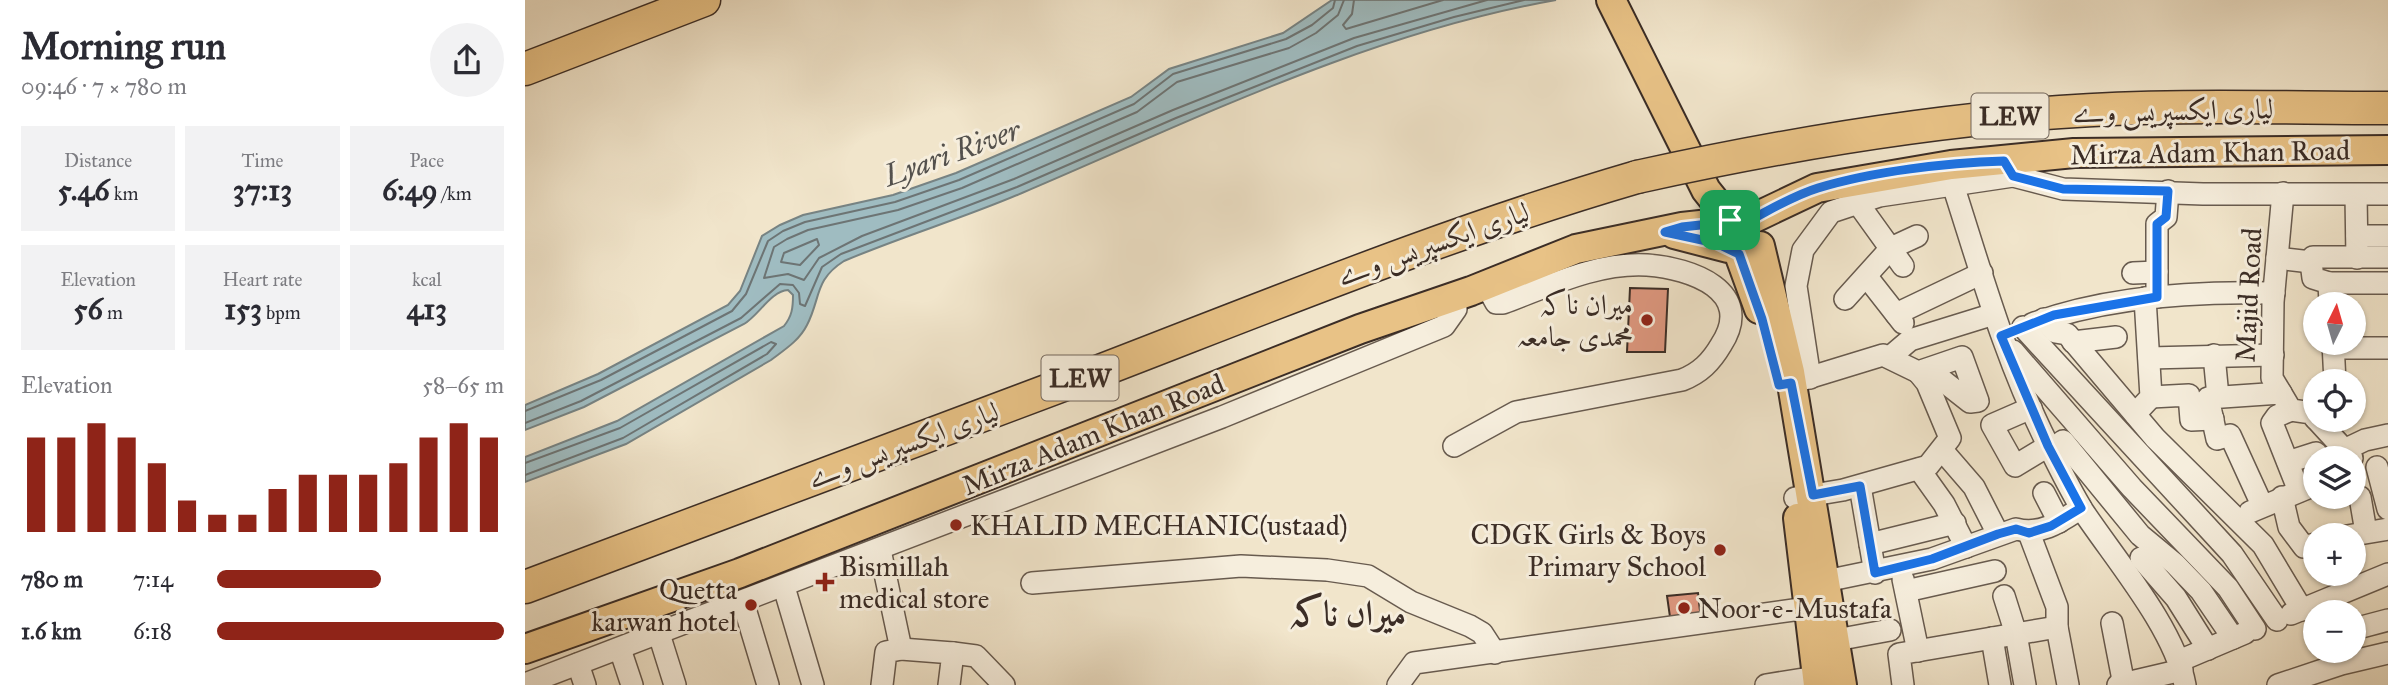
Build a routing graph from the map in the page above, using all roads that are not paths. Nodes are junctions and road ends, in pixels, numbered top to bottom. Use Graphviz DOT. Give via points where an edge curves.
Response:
graph roads {
  1 [pos="703,0"];
  2 [pos="1611,0"];
  3 [pos="525,69"];
  4 [pos="2388,108"];
  5 [pos="2388,150"];
  6 [pos="2002,169"];
  7 [pos="1953,184"];
  8 [pos="2168,191"];
  9 [pos="2283,193"];
  10 [pos="2388,194"];
  11 [pos="2356,195"];
  12 [pos="1857,202"];
  13 [pos="1740,234"];
  14 [pos="1917,236"];
  15 [pos="2357,236"];
  16 [pos="2388,236"];
  17 [pos="1891,248"];
  18 [pos="2388,257"];
  19 [pos="2277,258"];
  20 [pos="2357,258"];
  21 [pos="2311,262"];
  22 [pos="1903,266"];
  23 [pos="2157,272"];
  24 [pos="1982,273"];
  25 [pos="2133,273"];
  26 [pos="1867,276"];
  27 [pos="2329,283"];
  28 [pos="2388,283"];
  29 [pos="1486,285"];
  30 [pos="2329,292"];
  31 [pos="2274,293"];
  32 [pos="1453,297"];
  33 [pos="2151,298"];
  34 [pos="1845,299"];
  35 [pos="1896,314"];
  36 [pos="1994,314"];
  37 [pos="2043,319"];
  38 [pos="2023,327"];
  39 [pos="2001,336"];
  40 [pos="2116,337"];
  41 [pos="1910,340"];
  42 [pos="2073,342"];
  43 [pos="2366,347"];
  44 [pos="2388,348"];
  45 [pos="2214,355"];
  46 [pos="2273,355"];
  47 [pos="1890,357"];
  48 [pos="2148,358"];
  49 [pos="1793,382"];
  50 [pos="2151,397"];
  51 [pos="2218,397"];
  52 [pos="2286,402"];
  53 [pos="2031,408"];
  54 [pos="2303,409"];
  55 [pos="2135,414"];
  56 [pos="2213,419"];
  57 [pos="2330,432"];
  58 [pos="2388,435"];
  59 [pos="1454,446"];
  60 [pos="2344,446"];
  61 [pos="2364,446"];
  62 [pos="2049,448"];
  63 [pos="1942,450"];
  64 [pos="2303,457"];
  65 [pos="2288,462"];
  66 [pos="1919,469"];
  67 [pos="2366,470"];
  68 [pos="1860,486"];
  69 [pos="2044,493"];
  70 [pos="2290,494"];
  71 [pos="1804,497"];
  72 [pos="2081,508"];
  73 [pos="2388,509"];
  74 [pos="2240,520"];
  75 [pos="2059,522"];
  76 [pos="1955,523"];
  77 [pos="2388,529"];
  78 [pos="2029,533"];
  79 [pos="2366,533"];
  80 [pos="1998,534"];
  81 [pos="1870,544"];
  82 [pos="2303,546"];
  83 [pos="1966,547"];
  84 [pos="880,550"];
  85 [pos="2141,558"];
  86 [pos="1901,567"];
  87 [pos="1995,571"];
  88 [pos="1875,573"];
  89 [pos="2388,574"];
  90 [pos="1033,583"];
  91 [pos="525,587"];
  92 [pos="784,587"];
  93 [pos="1906,591"];
  94 [pos="1813,592"];
  95 [pos="2004,596"];
  96 [pos="743,602"];
  97 [pos="2302,610"];
  98 [pos="2277,620"];
  99 [pos="2388,620"];
  100 [pos="2112,623"];
  101 [pos="2366,626"];
  102 [pos="2057,627"];
  103 [pos="2255,629"];
  104 [pos="1890,630"];
  105 [pos="659,634"];
  106 [pos="2016,634"];
  107 [pos="1992,638"];
  108 [pos="2234,638"];
  109 [pos="1836,640"];
  110 [pos="525,649"];
  111 [pos="620,649"];
  112 [pos="901,649"];
  113 [pos="2208,649"];
  114 [pos="1919,651"];
  115 [pos="953,653"];
  116 [pos="1495,653"];
  117 [pos="2388,653"];
  118 [pos="2366,655"];
  119 [pos="2332,663"];
  120 [pos="578,664"];
  121 [pos="2182,672"];
  122 [pos="1825,682"];
  123 [pos="533,683"];
  124 [pos="585,685"];
  125 [pos="632,685"];
  126 [pos="675,685"];
  127 [pos="768,685"];
  128 [pos="813,685"];
  129 [pos="882,685"];
  130 [pos="949,685"];
  131 [pos="1005,685"];
  132 [pos="1398,685"];
  133 [pos="1766,685"];
  134 [pos="1903,685"];
  135 [pos="2000,685"];
  136 [pos="2025,685"];
  137 [pos="2068,685"];
  138 [pos="2122,685"];
  139 [pos="2278,685"];
  1 -- 3 [label="highway"];
  2 -- 13 [label="main road" via="1711,198"];
  4 -- 91 [label="highway, لیاری ایکسپریس وے / LEW, bridge" via="2160,107 2014,115 1825,138 1637,177 1401,253"];
  5 -- 6 [label="main road, Mirza Adam Khan Road" via="2074,153"];
  6 -- 7 [label="street"];
  6 -- 8 [label="street, Mirza Adam Khan Road" via="2063,189"];
  6 -- 13 [label="main road, Mirza Adam Khan Road" via="1846,181 1788,200"];
  7 -- 12 [label="street"];
  7 -- 24 [label="street"];
  8 -- 9 [label="street, Mirza Adam Khan Road"];
  8 -- 23 [label="street" via="2166,217 2157,224"];
  9 -- 11 [label="street, Mirza Adam Khan Road"];
  9 -- 19 [label="street, Majid Road"];
  10 -- 11 [label="street, Mirza Adam Khan Road"];
  11 -- 15 [label="street"];
  12 -- 17 [label="street"];
  12 -- 49 [label="street" via="1831,212 1803,250 1796,286"];
  13 -- 29 [label="main road, Mirza Adam Khan Road" via="1682,227 1576,249"];
  13 -- 49 [label="main road"];
  14 -- 17 [label="street"];
  15 -- 16 [label="street"];
  15 -- 20 [label="street"];
  17 -- 22 [label="street"];
  17 -- 26 [label="street"];
  18 -- 20 [label="street"];
  19 -- 21 [label="street"];
  19 -- 31 [label="street, Majid Road"];
  20 -- 21 [label="street" via="2313,257"];
  21 -- 27 [label="street" via="2313,278"];
  23 -- 25 [label="street"];
  23 -- 33 [label="street"];
  24 -- 35 [label="street"];
  24 -- 36 [label="street"];
  26 -- 34 [label="street"];
  26 -- 35 [label="street"];
  27 -- 28 [label="street"];
  27 -- 30 [label="street"];
  29 -- 32 [label="main road, Mirza Adam Khan Road"];
  29 -- 59 [label="street" via="1489,296 1503,303 1591,271 1650,265 1709,282 1727,298 1733,317 1724,342 1697,374 1516,411"];
  31 -- 33 [label="street"];
  31 -- 46 [label="street, Majid Road"];
  32 -- 84 [label="street" via="1456,309 1444,326"];
  32 -- 110 [label="main road, Mirza Adam Khan Road" via="1360,329 728,577"];
  33 -- 37 [label="street"];
  33 -- 48 [label="street"];
  35 -- 41 [label="street"];
  36 -- 39 [label="street"];
  36 -- 41 [label="street"];
  37 -- 38 [label="street"];
  37 -- 42 [label="street"];
  38 -- 39 [label="street"];
  38 -- 98 [label="street" via="2223,544"];
  39 -- 53 [label="street"];
  39 -- 103 [label="street" via="2132,488 2228,588"];
  40 -- 42 [label="street"];
  41 -- 47 [label="street"];
  42 -- 55 [label="street"];
  43 -- 44 [label="street"];
  45 -- 46 [label="street"];
  45 -- 48 [label="street"];
  45 -- 51 [label="street"];
  46 -- 52 [label="street, Majid Road" via="2272,378"];
  47 -- 49 [label="street" via="1883,355"];
  47 -- 63 [label="street" via="1923,371 1950,438"];
  48 -- 50 [label="street"];
  49 -- 71 [label="main road"];
  50 -- 55 [label="street"];
  50 -- 56 [label="street" via="2189,396 2191,420"];
  51 -- 52 [label="street"];
  51 -- 56 [label="street" via="2208,398"];
  52 -- 54 [label="street"];
  52 -- 65 [label="street" via="2272,423"];
  53 -- 62 [label="street"];
  53 -- 62 [label="street" via="1992,425 2015,466"];
  55 -- 74 [label="street"];
  56 -- 70 [label="street" via="2217,439 2230,435"];
  57 -- 60 [label="street"];
  58 -- 61 [label="street" via="2365,440"];
  62 -- 72 [label="street"];
  62 -- 108 [label="street" via="2063,441 2140,536 2201,592"];
  63 -- 66 [label="street"];
  63 -- 80 [label="street" via="1974,487"];
  64 -- 65 [label="street"];
  65 -- 70 [label="street"];
  66 -- 68 [label="street"];
  66 -- 76 [label="street"];
  67 -- 73 [label="street"];
  68 -- 71 [label="street"];
  68 -- 81 [label="street"];
  69 -- 75 [label="street"];
  70 -- 74 [label="street"];
  70 -- 82 [label="street" via="2289,527"];
  71 -- 94 [label="main road"];
  72 -- 75 [label="street"];
  72 -- 121 [label="street" via="2139,593"];
  74 -- 97 [label="street" via="2263,545"];
  75 -- 78 [label="street"];
  76 -- 81 [label="street"];
  76 -- 83 [label="street"];
  77 -- 79 [label="street"];
  78 -- 80 [label="street" via="2016,529"];
  78 -- 102 [label="street" via="2057,607"];
  80 -- 83 [label="street"];
  81 -- 88 [label="street"];
  83 -- 86 [label="street"];
  84 -- 92 [label="street"];
  84 -- 112 [label="street"];
  85 -- 113 [label="street" via="2176,598"];
  86 -- 88 [label="street"];
  86 -- 93 [label="street"];
  87 -- 93 [label="street"];
  88 -- 94 [label="street"];
  89 -- 97 [label="street"];
  90 -- 116 [label="street" via="1241,566 1368,576 1411,602 1470,626"];
  92 -- 96 [label="street"];
  92 -- 128 [label="street"];
  93 -- 114 [label="street"];
  94 -- 109 [label="main road"];
  94 -- 116 [label="street"];
  94 -- 122 [label="main road"];
  95 -- 106 [label="street"];
  96 -- 105 [label="street"];
  96 -- 127 [label="street"];
  97 -- 98 [label="street"];
  98 -- 103 [label="street"];
  99 -- 101 [label="street"];
  100 -- 138 [label="street"];
  102 -- 106 [label="street"];
  102 -- 137 [label="street"];
  103 -- 108 [label="street"];
  104 -- 109 [label="street"];
  105 -- 111 [label="street"];
  105 -- 126 [label="street"];
  106 -- 107 [label="street"];
  106 -- 136 [label="street"];
  107 -- 114 [label="street"];
  107 -- 135 [label="street"];
  108 -- 113 [label="street"];
  109 -- 122 [label="main road"];
  111 -- 120 [label="street"];
  111 -- 125 [label="street"];
  112 -- 115 [label="street"];
  112 -- 129 [label="street" via="886,652"];
  113 -- 121 [label="street"];
  114 -- 134 [label="street" via="1899,654"];
  115 -- 130 [label="street"];
  115 -- 131 [label="street" via="976,656"];
  116 -- 132 [label="street" via="1413,663"];
  117 -- 118 [label="street"];
  119 -- 139 [label="street"];
  120 -- 123 [label="street"];
  120 -- 124 [label="street"];
  121 -- 138 [label="street"];
  122 -- 133 [label="street"];
}
